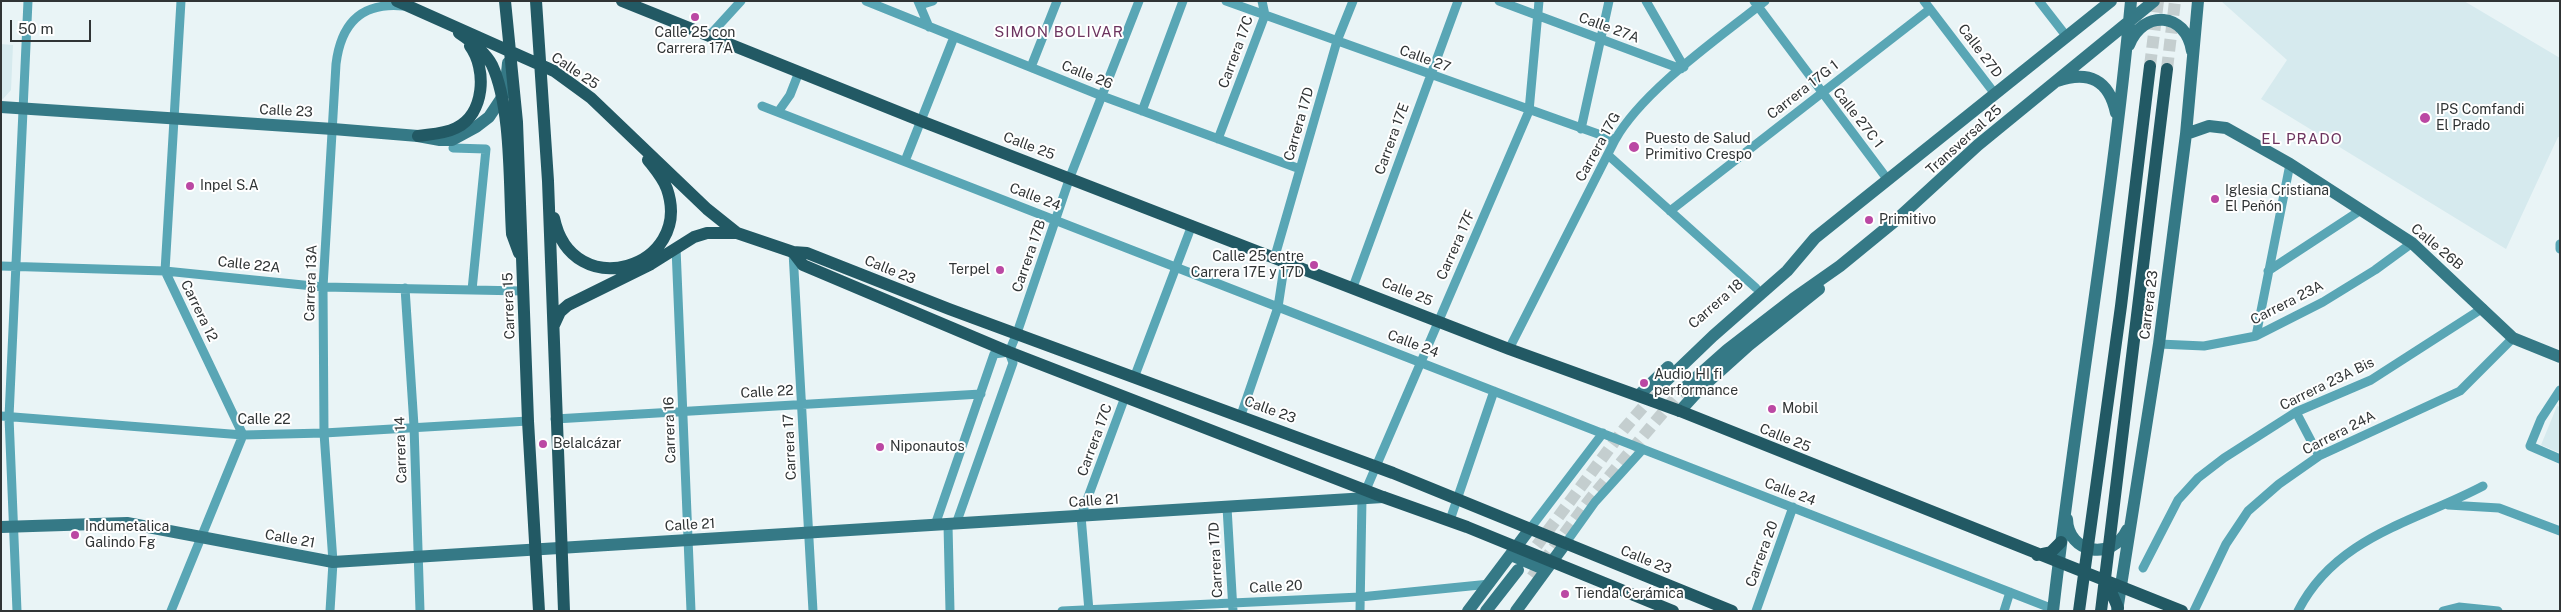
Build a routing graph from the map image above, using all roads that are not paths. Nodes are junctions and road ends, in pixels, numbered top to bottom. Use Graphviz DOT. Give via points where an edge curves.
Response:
graph roads {
  1 [pos="28,1"];
  2 [pos="181,1"];
  3 [pos="505,1"];
  4 [pos="536,1"];
  5 [pos="622,1"];
  6 [pos="741,1"];
  7 [pos="866,1"];
  8 [pos="933,1"];
  9 [pos="1057,1"];
  10 [pos="1139,1"];
  11 [pos="1182,1"];
  12 [pos="1226,1"];
  13 [pos="1262,1"];
  14 [pos="1353,1"];
  15 [pos="1458,1"];
  16 [pos="1499,1"];
  17 [pos="1539,1"];
  18 [pos="1609,1"];
  19 [pos="1646,1"];
  20 [pos="1766,1"];
  21 [pos="1924,1"];
  22 [pos="2039,1"];
  23 [pos="2111,1"];
  24 [pos="2131,1"];
  25 [pos="2154,1"];
  26 [pos="2198,1"];
  27 [pos="919,3"];
  28 [pos="403,4"];
  29 [pos="1756,4"];
  30 [pos="1930,9"];
  31 [pos="427,14"];
  32 [pos="1265,15"];
  33 [pos="1539,17"];
  34 [pos="2129,23"];
  35 [pos="929,27"];
  36 [pos="454,31"];
  37 [pos="709,36"];
  38 [pos="954,37"];
  39 [pos="2067,37"];
  40 [pos="1600,40"];
  41 [pos="1337,41"];
  42 [pos="508,48"];
  43 [pos="2125,60"];
  44 [pos="2150,66"];
  45 [pos="2193,66"];
  46 [pos="1031,67"];
  47 [pos="1682,68"];
  48 [pos="2167,70"];
  49 [pos="799,72"];
  50 [pos="1429,75"];
  51 [pos="2052,82"];
  52 [pos="1822,93"];
  53 [pos="1995,94"];
  54 [pos="1102,96"];
  55 [pos="762,106"];
  56 [pos="1,107"];
  57 [pos="22,108"];
  58 [pos="1142,111"];
  59 [pos="1529,111"];
  60 [pos="778,112"];
  61 [pos="174,119"];
  62 [pos="921,121"];
  63 [pos="2117,124"];
  64 [pos="333,129"];
  65 [pos="1581,129"];
  66 [pos="627,132"];
  67 [pos="2186,134"];
  68 [pos="418,136"];
  69 [pos="1218,139"];
  70 [pos="1614,140"];
  71 [pos="453,148"];
  72 [pos="1608,155"];
  73 [pos="905,161"];
  74 [pos="2290,164"];
  75 [pos="1300,169"];
  76 [pos="1070,177"];
  77 [pos="1888,180"];
  78 [pos="548,181"];
  79 [pos="708,209"];
  80 [pos="2361,210"];
  81 [pos="1670,211"];
  82 [pos="1056,220"];
  83 [pos="1192,225"];
  84 [pos="737,233"];
  85 [pos="1815,238"];
  86 [pos="2412,243"];
  87 [pos="676,248"];
  88 [pos="793,252"];
  89 [pos="1280,258"];
  90 [pos="523,263"];
  91 [pos="1,266"];
  92 [pos="1840,266"];
  93 [pos="15,267"];
  94 [pos="1176,267"];
  95 [pos="165,271"];
  96 [pos="2268,271"];
  97 [pos="1777,280"];
  98 [pos="322,286"];
  99 [pos="1353,287"];
  100 [pos="406,288"];
  101 [pos="1756,288"];
  102 [pos="472,290"];
  103 [pos="523,291"];
  104 [pos="1278,306"];
  105 [pos="2482,308"];
  106 [pos="1438,320"];
  107 [pos="553,328"];
  108 [pos="1018,334"];
  109 [pos="2256,336"];
  110 [pos="2513,338"];
  111 [pos="2159,344"];
  112 [pos="1509,349"];
  113 [pos="1009,352"];
  114 [pos="2560,357"];
  115 [pos="1420,362"];
  116 [pos="1134,378"];
  117 [pos="1664,383"];
  118 [pos="1682,390"];
  119 [pos="2560,390"];
  120 [pos="1494,391"];
  121 [pos="981,394"];
  122 [pos="1639,395"];
  123 [pos="1125,397"];
  124 [pos="801,404"];
  125 [pos="1680,410"];
  126 [pos="683,411"];
  127 [pos="2296,412"];
  128 [pos="1241,416"];
  129 [pos="5,417"];
  130 [pos="555,419"];
  131 [pos="528,421"];
  132 [pos="414,426"];
  133 [pos="324,433"];
  134 [pos="1603,433"];
  135 [pos="244,435"];
  136 [pos="2074,439"];
  137 [pos="1642,449"];
  138 [pos="2319,456"];
  139 [pos="2560,459"];
  140 [pos="1375,466"];
  141 [pos="2483,486"];
  142 [pos="1364,494"];
  143 [pos="1457,500"];
  144 [pos="2448,505"];
  145 [pos="1227,507"];
  146 [pos="1793,507"];
  147 [pos="1081,516"];
  148 [pos="1450,520"];
  149 [pos="952,524"];
  150 [pos="2130,524"];
  151 [pos="935,525"];
  152 [pos="8,527"];
  153 [pos="1529,530"];
  154 [pos="2560,531"];
  155 [pos="809,533"];
  156 [pos="200,538"];
  157 [pos="688,541"];
  158 [pos="2061,542"];
  159 [pos="1565,544"];
  160 [pos="562,547"];
  161 [pos="536,548"];
  162 [pos="1513,552"];
  163 [pos="2037,555"];
  164 [pos="418,557"];
  165 [pos="333,562"];
  166 [pos="2058,563"];
  167 [pos="1549,566"];
  168 [pos="2143,568"];
  169 [pos="1518,570"];
  170 [pos="1629,570"];
  171 [pos="1532,576"];
  172 [pos="2107,582"];
  173 [pos="1490,584"];
  174 [pos="2120,587"];
  175 [pos="2010,592"];
  176 [pos="1360,596"];
  177 [pos="1642,599"];
  178 [pos="1232,607"];
  179 [pos="1089,610"];
  180 [pos="2053,610"];
  181 [pos="2118,610"];
  182 [pos="17,611"];
  183 [pos="171,611"];
  184 [pos="330,611"];
  185 [pos="420,611"];
  186 [pos="539,611"];
  187 [pos="564,611"];
  188 [pos="692,611"];
  189 [pos="813,611"];
  190 [pos="950,611"];
  191 [pos="1062,611"];
  192 [pos="1360,611"];
  193 [pos="1468,611"];
  194 [pos="1486,611"];
  195 [pos="1507,611"];
  196 [pos="1516,611"];
  197 [pos="1673,611"];
  198 [pos="1732,611"];
  199 [pos="1756,611"];
  200 [pos="2004,611"];
  201 [pos="2080,611"];
  202 [pos="2101,611"];
  203 [pos="2182,611"];
  204 [pos="2194,611"];
  205 [pos="2298,611"];
  206 [pos="2443,611"];
  207 [pos="2498,611"];
  1 -- 57 [label="street"];
  2 -- 61 [label="street, Carrera 12"];
  3 -- 42 [label="main road, Carrera 15"];
  4 -- 78 [label="main road"];
  5 -- 37 [label="main road, Calle 25"];
  6 -- 37 [label="street"];
  7 -- 35 [label="street, Calle 26"];
  8 -- 27 [label="street"];
  9 -- 46 [label="street"];
  10 -- 54 [label="street, Carrera 17B"];
  11 -- 58 [label="street"];
  12 -- 32 [label="street, Calle 27"];
  13 -- 32 [label="street, Carrera 17C"];
  14 -- 41 [label="street, Carrera 17D"];
  15 -- 50 [label="street, Carrera 17E"];
  16 -- 33 [label="street, Calle 27A"];
  17 -- 33 [label="street, Carrera 17F"];
  18 -- 40 [label="street"];
  19 -- 47 [label="street"];
  20 -- 29 [label="street, Carrera 17G"];
  21 -- 30 [label="street, Calle 27D"];
  22 -- 39 [label="street"];
  23 -- 39 [label="main road, Transversal 25"];
  24 -- 34 [label="main road"];
  25 -- 34 [label="main road, Transversal 25"];
  26 -- 45 [label="main road, Carrera 23"];
  27 -- 35 [label="street"];
  28 -- 31 [label="main road, Calle 25"];
  28 -- 64 [label="street, Carrera 13A" via="363,12 343,35 336,64"];
  29 -- 47 [label="street, Carrera 17G"];
  29 -- 52 [label="street, Calle 27C 1"];
  30 -- 52 [label="street, Carrera 17G 1"];
  30 -- 53 [label="street, Calle 27D"];
  31 -- 36 [label="main road"];
  31 -- 66 [label="main road, Calle 25" via="554,71"];
  32 -- 41 [label="street, Calle 27"];
  32 -- 69 [label="street, Carrera 17C"];
  33 -- 40 [label="street, Calle 27A"];
  33 -- 59 [label="street, Carrera 17F"];
  34 -- 43 [label="main road"];
  34 -- 51 [label="main road, Transversal 25"];
  35 -- 38 [label="street, Calle 26"];
  36 -- 68 [label="main road" via="474,52 480,68 478,101 458,128"];
  36 -- 90 [label="main road" via="480,50 491,64 500,86 512,234"];
  37 -- 49 [label="main road, Calle 25"];
  38 -- 46 [label="street, Calle 26"];
  38 -- 62 [label="street"];
  39 -- 53 [label="main road, Transversal 25"];
  40 -- 47 [label="street, Calle 27A"];
  40 -- 65 [label="street"];
  41 -- 50 [label="street, Calle 27"];
  41 -- 75 [label="street, Carrera 17D"];
  42 -- 68 [label="main road, Calle 23" via="505,93 489,117 452,140"];
  42 -- 90 [label="main road, Carrera 15" via="517,122"];
  43 -- 45 [label="main road" via="2137,30 2150,21 2163,20 2180,27 2187,35"];
  43 -- 63 [label="main road"];
  44 -- 201 [label="main road, Carrera 23"];
  45 -- 67 [label="main road, Carrera 23"];
  46 -- 54 [label="street, Calle 26"];
  47 -- 70 [label="street, Carrera 17G" via="1638,108"];
  48 -- 202 [label="main road, Carrera 23"];
  49 -- 60 [label="street" via="790,95"];
  49 -- 62 [label="main road, Calle 25"];
  50 -- 59 [label="street, Calle 27"];
  50 -- 99 [label="street, Carrera 17E"];
  51 -- 63 [label="main road" via="2076,76 2097,81 2111,97"];
  51 -- 92 [label="main road, Transversal 25" via="1927,194"];
  52 -- 77 [label="street, Calle 27C 1"];
  52 -- 81 [label="street, Carrera 17G 1"];
  53 -- 77 [label="main road, Transversal 25"];
  54 -- 58 [label="street, Calle 26"];
  54 -- 76 [label="street, Carrera 17B"];
  55 -- 60 [label="street, Calle 24"];
  56 -- 57 [label="main road, Calle 23"];
  57 -- 61 [label="main road, Calle 23"];
  57 -- 93 [label="street"];
  58 -- 69 [label="street, Calle 26"];
  59 -- 65 [label="street, Calle 27"];
  59 -- 106 [label="street, Carrera 17F"];
  60 -- 73 [label="street, Calle 24"];
  61 -- 64 [label="main road, Calle 23"];
  61 -- 95 [label="street, Carrera 12"];
  62 -- 73 [label="street"];
  62 -- 76 [label="main road, Calle 25"];
  63 -- 136 [label="main road"];
  64 -- 68 [label="main road, Calle 23"];
  64 -- 98 [label="street, Carrera 13A"];
  65 -- 70 [label="street, Calle 27"];
  66 -- 78 [label="main road" via="662,179 669,196 667,230 658,246 644,259 626,267 608,269 589,264 573,254 557,230"];
  66 -- 79 [label="main road, Calle 25"];
  67 -- 74 [label="main road, Calle 26B" via="2199,128 2221,126"];
  67 -- 111 [label="main road, Carrera 23"];
  69 -- 75 [label="street, Calle 26"];
  70 -- 72 [label="street, Carrera 17G"];
  71 -- 102 [label="street" via="486,149"];
  72 -- 81 [label="street"];
  72 -- 112 [label="street, Carrera 17G"];
  73 -- 82 [label="street, Calle 24"];
  74 -- 80 [label="main road, Calle 26B"];
  74 -- 96 [label="street"];
  75 -- 89 [label="street, Carrera 17D"];
  76 -- 82 [label="street, Carrera 17B"];
  76 -- 83 [label="main road, Calle 25"];
  77 -- 85 [label="main road, Transversal 25"];
  78 -- 107 [label="main road"];
  79 -- 84 [label="main road, Calle 23"];
  80 -- 86 [label="main road, Calle 26B"];
  80 -- 96 [label="street"];
  81 -- 101 [label="street"];
  82 -- 94 [label="street, Calle 24"];
  82 -- 108 [label="street, Carrera 17B"];
  83 -- 89 [label="main road, Calle 25"];
  83 -- 94 [label="street"];
  84 -- 87 [label="main road" via="707,232"];
  84 -- 88 [label="main road, Calle 23"];
  85 -- 97 [label="main road, Transversal 25"];
  85 -- 101 [label="main road, Carrera 18"];
  86 -- 105 [label="main road, Calle 26B"];
  86 -- 109 [label="street, Carrera 23A" via="2323,302"];
  87 -- 107 [label="main road" via="568,305 560,312"];
  87 -- 126 [label="street, Carrera 16"];
  88 -- 108 [label="main road, Calle 23" via="807,253"];
  88 -- 113 [label="main road, Calle 23" via="803,265"];
  88 -- 124 [label="street, Carrera 17"];
  89 -- 99 [label="main road, Calle 25"];
  89 -- 104 [label="street, Carrera 17D"];
  90 -- 103 [label="main road, Carrera 15"];
  91 -- 93 [label="street, Calle 22A"];
  92 -- 118 [label="main road, Transversal 25" via="1727,350"];
  92 -- 125 [label="main road" via="1813,295 1750,345"];
  93 -- 95 [label="street, Calle 22A"];
  93 -- 129 [label="street"];
  94 -- 104 [label="street, Calle 24"];
  94 -- 116 [label="street"];
  95 -- 98 [label="street, Calle 22A"];
  95 -- 135 [label="street, Carrera 12"];
  96 -- 109 [label="street"];
  97 -- 117 [label="main road, Carrera 18"];
  98 -- 100 [label="street, Calle 22A"];
  98 -- 133 [label="street, Carrera 13A"];
  99 -- 106 [label="main road, Calle 25"];
  100 -- 102 [label="street, Calle 22A"];
  100 -- 132 [label="street, Carrera 14"];
  101 -- 122 [label="main road, Carrera 18"];
  102 -- 103 [label="street, Calle 22A"];
  103 -- 131 [label="main road, Carrera 15"];
  104 -- 115 [label="street, Calle 24"];
  104 -- 128 [label="street, Carrera 17D"];
  105 -- 110 [label="main road, Calle 26B"];
  105 -- 127 [label="street, Carrera 23A Bis" via="2371,380"];
  106 -- 112 [label="main road, Calle 25"];
  106 -- 115 [label="street, Carrera 17F"];
  107 -- 130 [label="main road"];
  108 -- 113 [label="street, Carrera 17B"];
  108 -- 116 [label="main road, Calle 23"];
  109 -- 111 [label="street, Carrera 23A" via="2204,346"];
  110 -- 114 [label="main road, Calle 26B"];
  110 -- 138 [label="street, Carrera 24A" via="2460,391"];
  111 -- 150 [label="main road, Carrera 23"];
  112 -- 122 [label="main road, Calle 25"];
  113 -- 121 [label="street" via="994,354"];
  113 -- 123 [label="main road, Calle 23"];
  113 -- 149 [label="street, Carrera 17B" via="1013,363"];
  115 -- 120 [label="street, Calle 24"];
  115 -- 140 [label="street, Carrera 17F"];
  116 -- 128 [label="main road, Calle 23"];
  119 -- 139 [label="street" via="2541,419 2530,446"];
  120 -- 134 [label="street, Calle 24"];
  120 -- 143 [label="street"];
  121 -- 124 [label="street, Calle 22"];
  121 -- 151 [label="street"];
  122 -- 125 [label="main road, Calle 25"];
  123 -- 142 [label="main road, Calle 23"];
  123 -- 147 [label="street, Carrera 17C"];
  124 -- 126 [label="street, Calle 22"];
  124 -- 155 [label="street, Carrera 17"];
  125 -- 163 [label="main road, Calle 25"];
  126 -- 130 [label="street, Calle 22"];
  126 -- 157 [label="street, Carrera 16"];
  127 -- 138 [label="street"];
  127 -- 168 [label="street, Carrera 23A Bis" via="2198,478 2178,500"];
  128 -- 140 [label="main road, Calle 23"];
  129 -- 135 [label="street, Calle 22"];
  129 -- 152 [label="street"];
  130 -- 160 [label="main road"];
  131 -- 132 [label="street, Calle 22"];
  131 -- 161 [label="main road, Carrera 15"];
  132 -- 133 [label="street, Calle 22"];
  132 -- 164 [label="street, Carrera 14"];
  133 -- 135 [label="street, Calle 22"];
  133 -- 165 [label="street, Carrera 13A"];
  134 -- 137 [label="street, Calle 24"];
  134 -- 153 [label="street"];
  135 -- 156 [label="street"];
  136 -- 150 [label="main road" via="2067,517 2072,536 2087,548 2104,550 2120,541"];
  136 -- 158 [label="main road"];
  137 -- 146 [label="street, Calle 24"];
  137 -- 159 [label="street" via="1595,502"];
  138 -- 204 [label="street, Carrera 24A" via="2278,484 2248,511 2226,544"];
  140 -- 142 [label="street, Carrera 17F"];
  140 -- 143 [label="main road, Calle 23"];
  141 -- 144 [label="street"];
  142 -- 145 [label="main road, Calle 21"];
  142 -- 148 [label="main road, Calle 23"];
  142 -- 176 [label="street, Carrera 17F"];
  143 -- 148 [label="street"];
  143 -- 153 [label="main road, Calle 23"];
  144 -- 154 [label="street" via="2499,508"];
  144 -- 205 [label="street" via="2406,520 2338,559 2322,574"];
  145 -- 147 [label="main road, Calle 21"];
  145 -- 178 [label="street, Carrera 17D"];
  146 -- 175 [label="street, Calle 24"];
  146 -- 199 [label="street, Carrera 20"];
  147 -- 149 [label="main road, Calle 21"];
  147 -- 179 [label="street, Carrera 17C"];
  148 -- 162 [label="main road, Calle 23"];
  149 -- 151 [label="main road, Calle 21"];
  149 -- 190 [label="street, Carrera 17B"];
  150 -- 174 [label="main road, Carrera 23"];
  151 -- 155 [label="main road, Calle 21"];
  152 -- 156 [label="main road, Calle 21" via="127,524"];
  152 -- 182 [label="street"];
  153 -- 159 [label="main road, Calle 23"];
  153 -- 162 [label="main road"];
  155 -- 157 [label="main road, Calle 21"];
  155 -- 189 [label="street, Carrera 17"];
  156 -- 165 [label="main road, Calle 21"];
  156 -- 183 [label="street"];
  157 -- 160 [label="main road, Calle 21"];
  157 -- 188 [label="street, Carrera 16"];
  158 -- 163 [label="main road" via="2050,552"];
  158 -- 166 [label="main road"];
  159 -- 167 [label="main road"];
  159 -- 170 [label="main road, Calle 23"];
  160 -- 161 [label="main road, Calle 21"];
  160 -- 187 [label="main road"];
  161 -- 164 [label="main road, Calle 21"];
  161 -- 186 [label="main road, Carrera 15"];
  162 -- 167 [label="main road, Calle 23"];
  162 -- 173 [label="main road"];
  163 -- 166 [label="main road, Calle 25"];
  164 -- 165 [label="main road, Calle 21"];
  164 -- 185 [label="street, Carrera 14"];
  165 -- 184 [label="street, Carrera 13A"];
  166 -- 172 [label="main road, Calle 25"];
  166 -- 180 [label="main road"];
  167 -- 177 [label="main road, Calle 23"];
  167 -- 196 [label="main road"];
  169 -- 194 [label="main road"];
  170 -- 177 [label="main road"];
  170 -- 198 [label="main road, Calle 23"];
  171 -- 195 [label="main road"];
  172 -- 174 [label="main road, Calle 25"];
  172 -- 181 [label="main road"];
  173 -- 176 [label="street, Calle 20"];
  173 -- 193 [label="main road"];
  174 -- 181 [label="main road, Carrera 23"];
  174 -- 203 [label="main road, Calle 25"];
  175 -- 180 [label="street, Calle 24"];
  175 -- 200 [label="street"];
  176 -- 178 [label="street, Calle 20"];
  176 -- 192 [label="street, Carrera 17F"];
  177 -- 197 [label="main road, Calle 23"];
  178 -- 179 [label="street, Calle 20"];
  179 -- 191 [label="street, Calle 20"];
  206 -- 207 [label="street" via="2459,607"];
}
